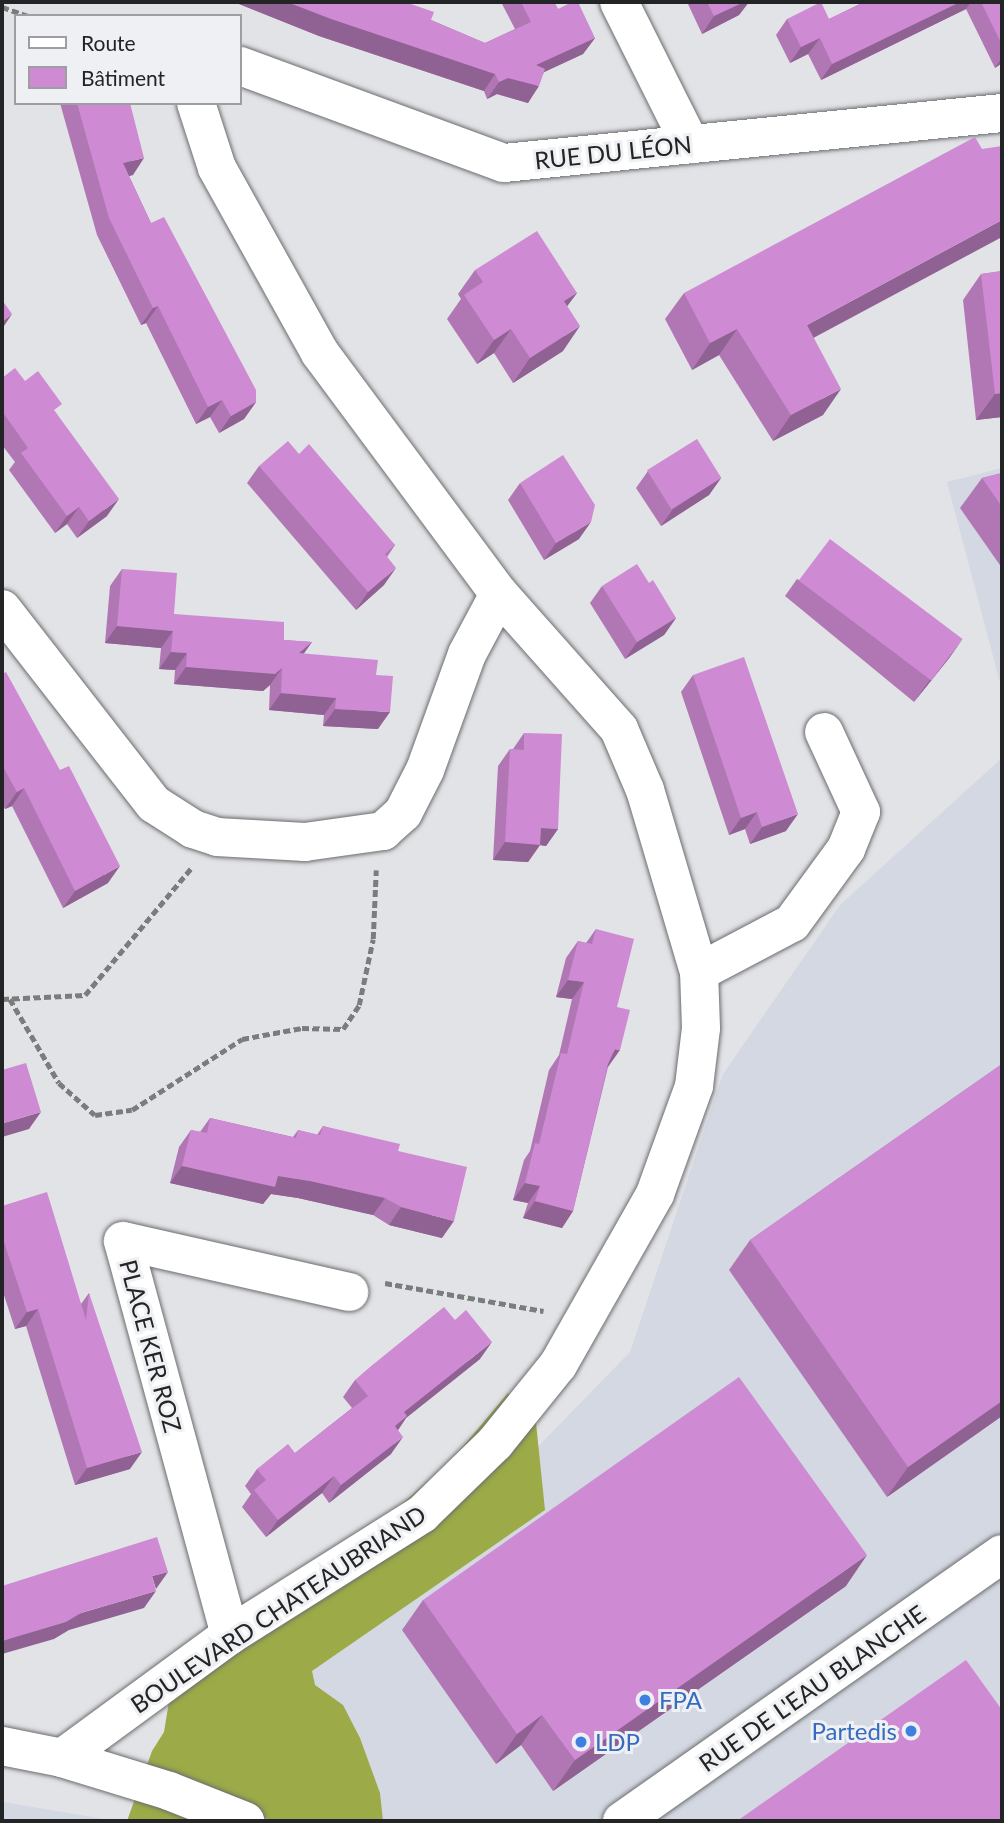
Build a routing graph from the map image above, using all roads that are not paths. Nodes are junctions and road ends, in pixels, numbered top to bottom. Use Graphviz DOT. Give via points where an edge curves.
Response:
graph roads {
  1 [pos="619,2"];
  2 [pos="242,67"];
  3 [pos="197,105"];
  4 [pos="1002,113"];
  5 [pos="690,144"];
  6 [pos="499,594"];
  7 [pos="2,609"];
  8 [pos="824,732"];
  9 [pos="699,972"];
  10 [pos="349,1292"];
  11 [pos="1002,1554"];
  12 [pos="230,1635"];
  13 [pos="2,1746"];
  14 [pos="62,1758"];
  15 [pos="245,1821"];
  16 [pos="622,1821"];
  1 -- 5 [label="street"];
  2 -- 5 [label="street, RUE DU LÉON" via="504,163"];
  3 -- 6 [label="street, BOULEVARD CHATEAUBRIAND" via="217,168 320,353"];
  4 -- 5 [label="street, RUE DU LÉON"];
  6 -- 7 [label="street" via="467,654 416,792 403,813 383,831 350,839 251,842 217,837 173,818 142,790"];
  6 -- 9 [label="street, BOULEVARD CHATEAUBRIAND" via="620,729 645,790"];
  8 -- 9 [label="street" via="861,811 846,849 792,923"];
  9 -- 12 [label="street, BOULEVARD CHATEAUBRIAND" via="701,1028 694,1086 676,1146 558,1365 495,1443 422,1514"];
  10 -- 12 [label="street, PLACE KER ROZ" via="123,1241"];
  11 -- 16 [label="street, RUE DE L'EAU BLANCHE"];
  12 -- 14 [label="street, BOULEVARD CHATEAUBRIAND"];
  13 -- 14 [label="street"];
  14 -- 15 [label="street" via="209,1804"];
}
